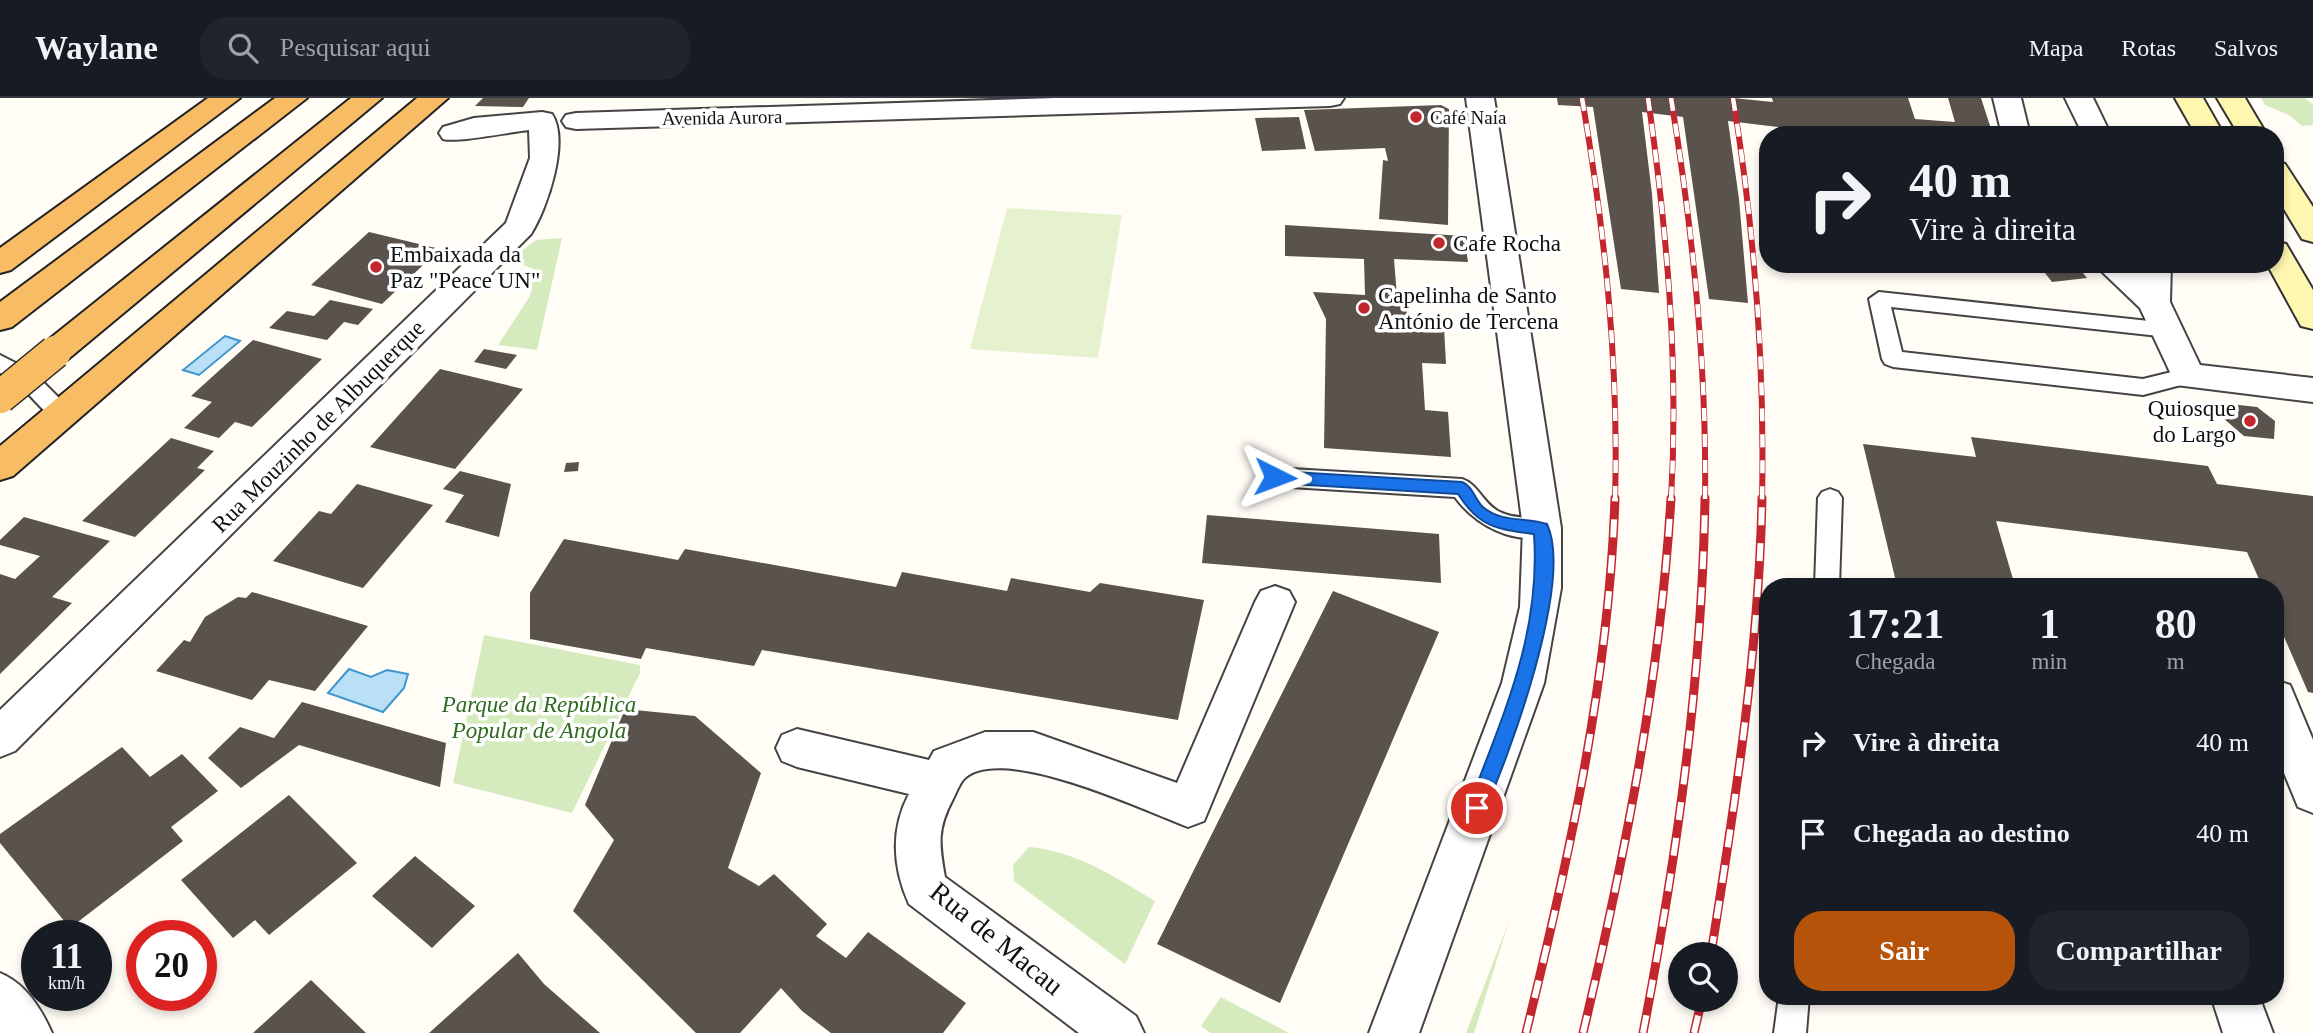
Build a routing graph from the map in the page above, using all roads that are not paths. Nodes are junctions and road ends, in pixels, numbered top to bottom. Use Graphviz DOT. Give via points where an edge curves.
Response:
graph roads {
  1 [pos="226,98"];
  2 [pos="293,98"];
  3 [pos="368,98"];
  4 [pos="434,98"];
  5 [pos="1330,98"];
  6 [pos="1480,98"];
  7 [pos="2007,98"];
  8 [pos="2079,98"];
  9 [pos="2189,98"];
  10 [pos="2231,98"];
  11 [pos="1056,103"];
  12 [pos="576,121"];
  13 [pos="2014,126"];
  14 [pos="2093,126"];
  15 [pos="2205,126"];
  16 [pos="2248,126"];
  17 [pos="453,134"];
  18 [pos="2284,185"];
  19 [pos="2313,232"];
  20 [pos="0,263"];
  21 [pos="2284,267"];
  22 [pos="2119,273"];
  23 [pos="2156,273"];
  24 [pos="5,315"];
  25 [pos="2161,316"];
  26 [pos="2313,318"];
  27 [pos="0,363"];
  28 [pos="2188,376"];
  29 [pos="2313,390"];
  30 [pos="0,397"];
  31 [pos="61,414"];
  32 [pos="0,466"];
  33 [pos="1275,477"];
  34 [pos="1830,498"];
  35 [pos="1542,528"];
  36 [pos="1827,578"];
  37 [pos="1275,602"];
  38 [pos="2284,719"];
  39 [pos="0,738"];
  40 [pos="797,748"];
  41 [pos="2310,781"];
  42 [pos="939,782"];
  43 [pos="0,997"];
  44 [pos="1793,1005"];
  45 [pos="2238,1005"];
  46 [pos="27,1033"];
  47 [pos="1119,1033"];
  48 [pos="1394,1033"];
  49 [pos="1790,1033"];
  50 [pos="2248,1033"];
  1 -- 20 [label="highway"];
  2 -- 24 [label="highway"];
  3 -- 30 [label="highway, bridge"];
  4 -- 31 [label="highway"];
  5 -- 11 [label="street, Avenida Aurora"];
  6 -- 35 [label="street"];
  7 -- 13 [label="street"];
  8 -- 14 [label="street"];
  9 -- 15 [label="main road"];
  10 -- 16 [label="main road"];
  11 -- 12 [label="street, Avenida Aurora"];
  17 -- 39 [label="street, Rua Mouzinho de Albuquerque" via="474,127 542,120 545,158 520,227"];
  18 -- 19 [label="main road"];
  21 -- 26 [label="main road"];
  22 -- 25 [label="street"];
  23 -- 25 [label="street"];
  25 -- 28 [label="street"];
  25 -- 28 [label="lane" via="1879,299 1893,359 2143,387"];
  27 -- 31 [label="lane" via="25,377"];
  28 -- 29 [label="street"];
  31 -- 32 [label="highway"];
  33 -- 35 [label="lane" via="1462,488 1478,512 1502,524"];
  34 -- 36 [label="lane"];
  35 -- 48 [label="street" via="1545,576 1523,683"];
  37 -- 42 [label="street, Rua de Macau" via="1188,807 1033,751 985,751 949,765"];
  38 -- 41 [label="street"];
  40 -- 42 [label="street"];
  42 -- 47 [label="street, Rua de Macau" via="923,811 916,841 925,888"];
  43 -- 46 [label="street"];
  44 -- 49 [label="lane"];
  45 -- 50 [label="street"];
}
